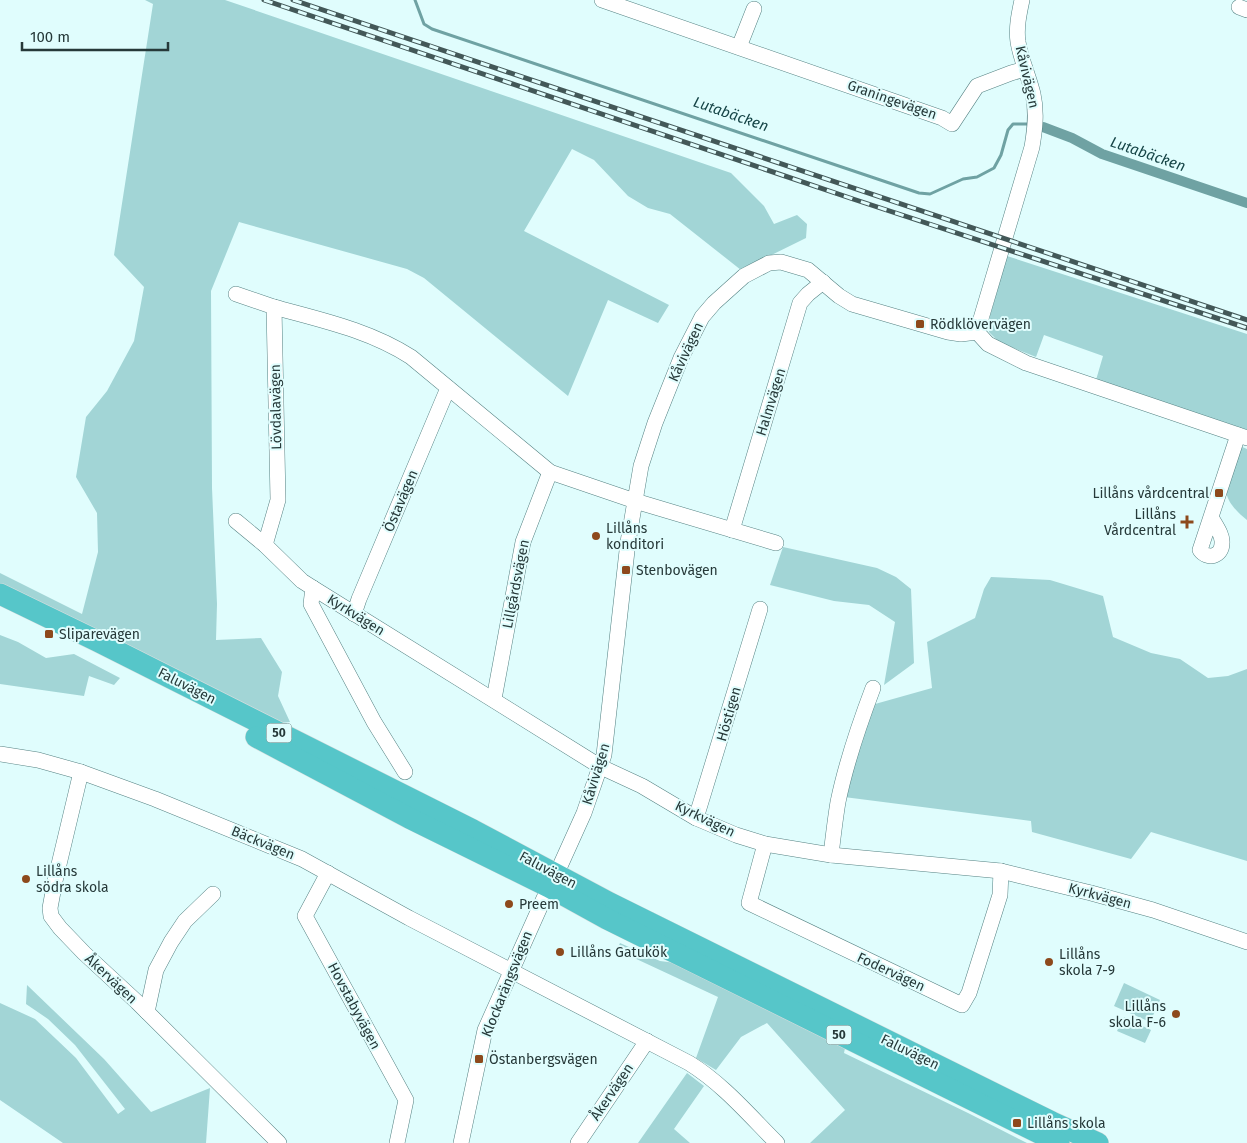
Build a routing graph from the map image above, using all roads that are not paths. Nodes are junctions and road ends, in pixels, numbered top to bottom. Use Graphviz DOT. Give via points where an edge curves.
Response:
graph roads {
  1 [pos="602,0"];
  2 [pos="1022,0"];
  3 [pos="754,9"];
  4 [pos="740,47"];
  5 [pos="1025,69"];
  6 [pos="823,282"];
  7 [pos="236,294"];
  8 [pos="274,307"];
  9 [pos="977,332"];
  10 [pos="448,388"];
  11 [pos="1242,436"];
  12 [pos="550,472"];
  13 [pos="635,502"];
  14 [pos="1211,517"];
  15 [pos="236,521"];
  16 [pos="732,530"];
  17 [pos="776,543"];
  18 [pos="265,545"];
  19 [pos="313,588"];
  20 [pos="0,594"];
  21 [pos="760,609"];
  22 [pos="0,610"];
  23 [pos="354,614"];
  24 [pos="873,688"];
  25 [pos="494,699"];
  26 [pos="0,754"];
  27 [pos="601,767"];
  28 [pos="81,772"];
  29 [pos="405,772"];
  30 [pos="696,818"];
  31 [pos="765,844"];
  32 [pos="831,855"];
  33 [pos="1001,871"];
  34 [pos="328,873"];
  35 [pos="552,881"];
  36 [pos="213,894"];
  37 [pos="616,915"];
  38 [pos="1247,942"];
  39 [pos="511,970"];
  40 [pos="147,1012"];
  41 [pos="647,1042"];
  42 [pos="279,1143"];
  43 [pos="397,1143"];
  44 [pos="461,1143"];
  45 [pos="578,1143"];
  46 [pos="777,1143"];
  47 [pos="1059,1143"];
  48 [pos="1098,1143"];
  1 -- 4 [label="street, Graningevägen"];
  2 -- 5 [label="street, Kåvivägen" via="1018,42"];
  3 -- 4 [label="street"];
  4 -- 5 [label="street, Graningevägen" via="952,124 978,86"];
  5 -- 9 [label="street, Kåvivägen" via="1035,110 1032,147"];
  6 -- 9 [label="street, Kåvivägen" via="838,296 859,307 948,332"];
  6 -- 13 [label="street, Kåvivägen" via="795,265 769,263 744,276 714,303 697,325 680,358 641,466"];
  6 -- 16 [label="street, Halmvägen" via="800,304"];
  7 -- 8 [label="street"];
  8 -- 10 [label="street" via="377,338 411,357"];
  8 -- 18 [label="street, Lövdalavägen" via="278,500"];
  9 -- 11 [label="street" via="988,344 1026,363"];
  10 -- 12 [label="street"];
  10 -- 23 [label="street, Östavägen"];
  11 -- 14 [label="street"];
  12 -- 13 [label="street"];
  12 -- 25 [label="street, Lillgårdsvägen" via="523,542"];
  13 -- 16 [label="street"];
  13 -- 27 [label="street, Kåvivägen" via="608,734"];
  15 -- 18 [label="street, Kyrkvägen"];
  16 -- 17 [label="street"];
  18 -- 19 [label="street, Kyrkvägen"];
  19 -- 23 [label="street, Kyrkvägen"];
  19 -- 29 [label="street" via="311,604 374,722"];
  20 -- 35 [label="highway, Faluvägen / 50" via="474,830"];
  21 -- 30 [label="street, Höstigen"];
  22 -- 35 [label="highway, Faluvägen / 50" via="189,703 409,818"];
  23 -- 25 [label="street, Kyrkvägen"];
  24 -- 32 [label="street" via="857,731 838,802"];
  25 -- 27 [label="street, Kyrkvägen"];
  26 -- 28 [label="street, Bäckvägen"];
  27 -- 30 [label="street, Kyrkvägen" via="642,786"];
  27 -- 35 [label="street, Kåvivägen"];
  28 -- 34 [label="street, Bäckvägen" via="262,842"];
  28 -- 40 [label="street, Åkervägen" via="55,882 51,916 84,953"];
  30 -- 31 [label="street, Kyrkvägen"];
  31 -- 32 [label="street, Kyrkvägen"];
  31 -- 33 [label="street, Fodervägen" via="749,903 962,1005 969,993 1000,896"];
  32 -- 33 [label="street, Kyrkvägen"];
  33 -- 38 [label="street, Kyrkvägen" via="1153,910"];
  34 -- 39 [label="street, Bäckvägen"];
  34 -- 43 [label="street, Hovstabyvägen" via="306,916 406,1100"];
  35 -- 37 [label="highway, Faluvägen / 50"];
  35 -- 39 [label="street, Klockarängsvägen"];
  36 -- 40 [label="street" via="185,921 156,970"];
  37 -- 47 [label="highway, Faluvägen / 50"];
  37 -- 48 [label="highway, Faluvägen / 50"];
  39 -- 41 [label="street"];
  39 -- 44 [label="street, Klockarängsvägen" via="485,1030"];
  40 -- 42 [label="street, Åkervägen"];
  41 -- 45 [label="street, Åkervägen"];
  41 -- 46 [label="street" via="700,1070"];
}
